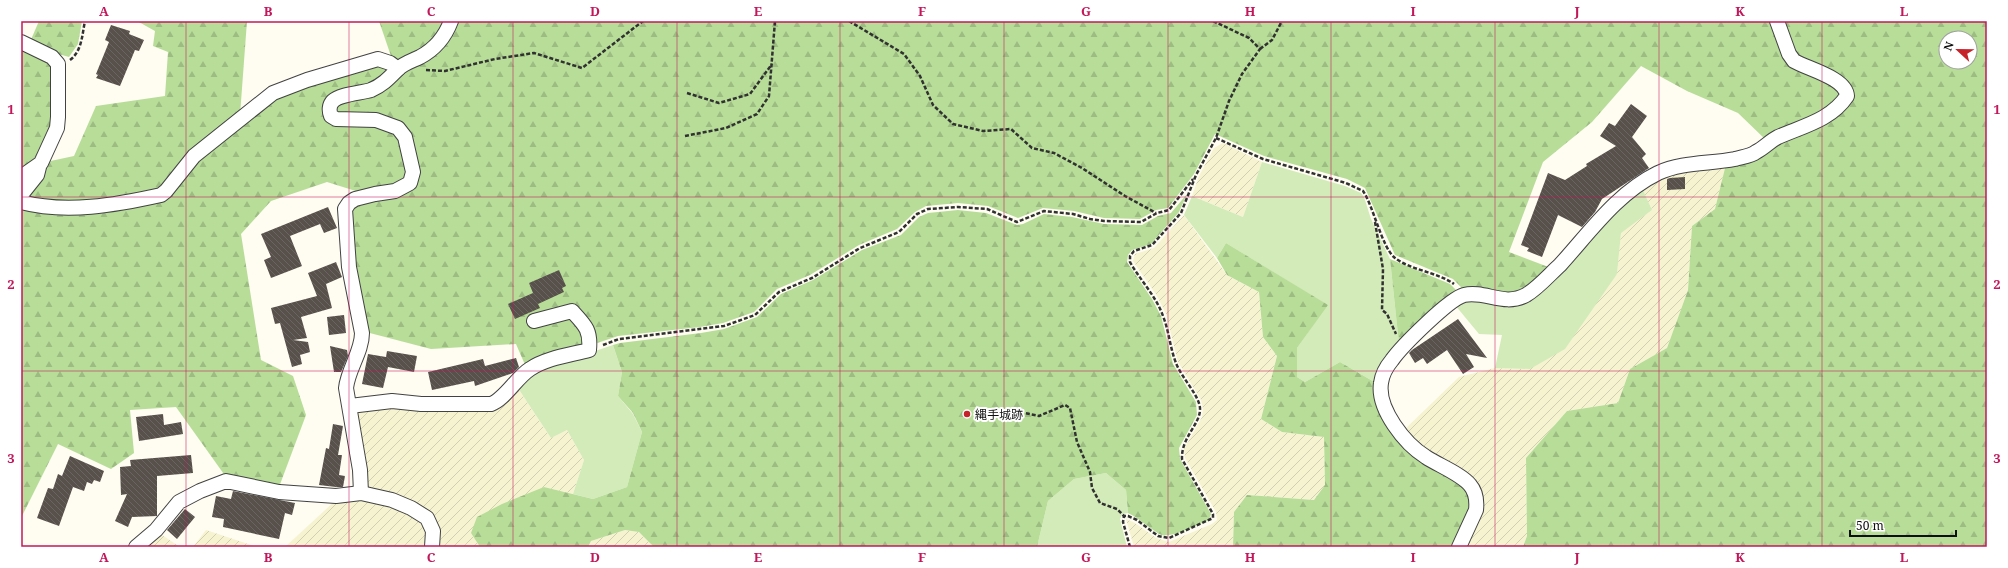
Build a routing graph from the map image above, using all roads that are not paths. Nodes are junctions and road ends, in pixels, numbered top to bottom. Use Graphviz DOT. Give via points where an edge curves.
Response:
graph roads {
  1 [pos="451,21"];
  2 [pos="1777,21"];
  3 [pos="21,42"];
  4 [pos="398,69"];
  5 [pos="41,163"];
  6 [pos="21,177"];
  7 [pos="21,195"];
  8 [pos="21,202"];
  9 [pos="534,321"];
  10 [pos="350,406"];
  11 [pos="361,493"];
  12 [pos="136,547"];
  13 [pos="432,547"];
  14 [pos="1459,547"];
  1 -- 4 [label="street" via="445,35 434,48"];
  2 -- 14 [label="street" via="1794,61 1840,82 1847,90 1847,96 1833,113 1775,138 1755,154 1670,168 1656,174 1628,192 1613,206 1554,271 1528,294 1515,300 1464,295 1452,302 1402,347 1384,373 1380,384 1382,402 1401,433 1423,455 1467,482 1474,492 1476,510"];
  3 -- 5 [label="street" via="52,57 58,64 57,128"];
  4 -- 8 [label="street" via="378,59 273,93 194,156 161,195 99,206 37,206"];
  4 -- 10 [label="street" via="392,77 372,90 336,99 330,110 331,116 336,119 376,120 398,128 405,137 413,176 410,183 402,189 355,199 345,209 349,267 362,332 362,341 347,380"];
  5 -- 6 [label="street"];
  5 -- 7 [label="street" via="37,175"];
  9 -- 10 [label="street" via="572,311 589,331 589,350 533,367 517,378 496,402 491,404 421,404 392,401"];
  10 -- 11 [label="street"];
  11 -- 12 [label="street" via="336,496 279,492 226,481 179,502 156,530"];
  11 -- 13 [label="street" via="403,504 423,514 432,526"];
}
